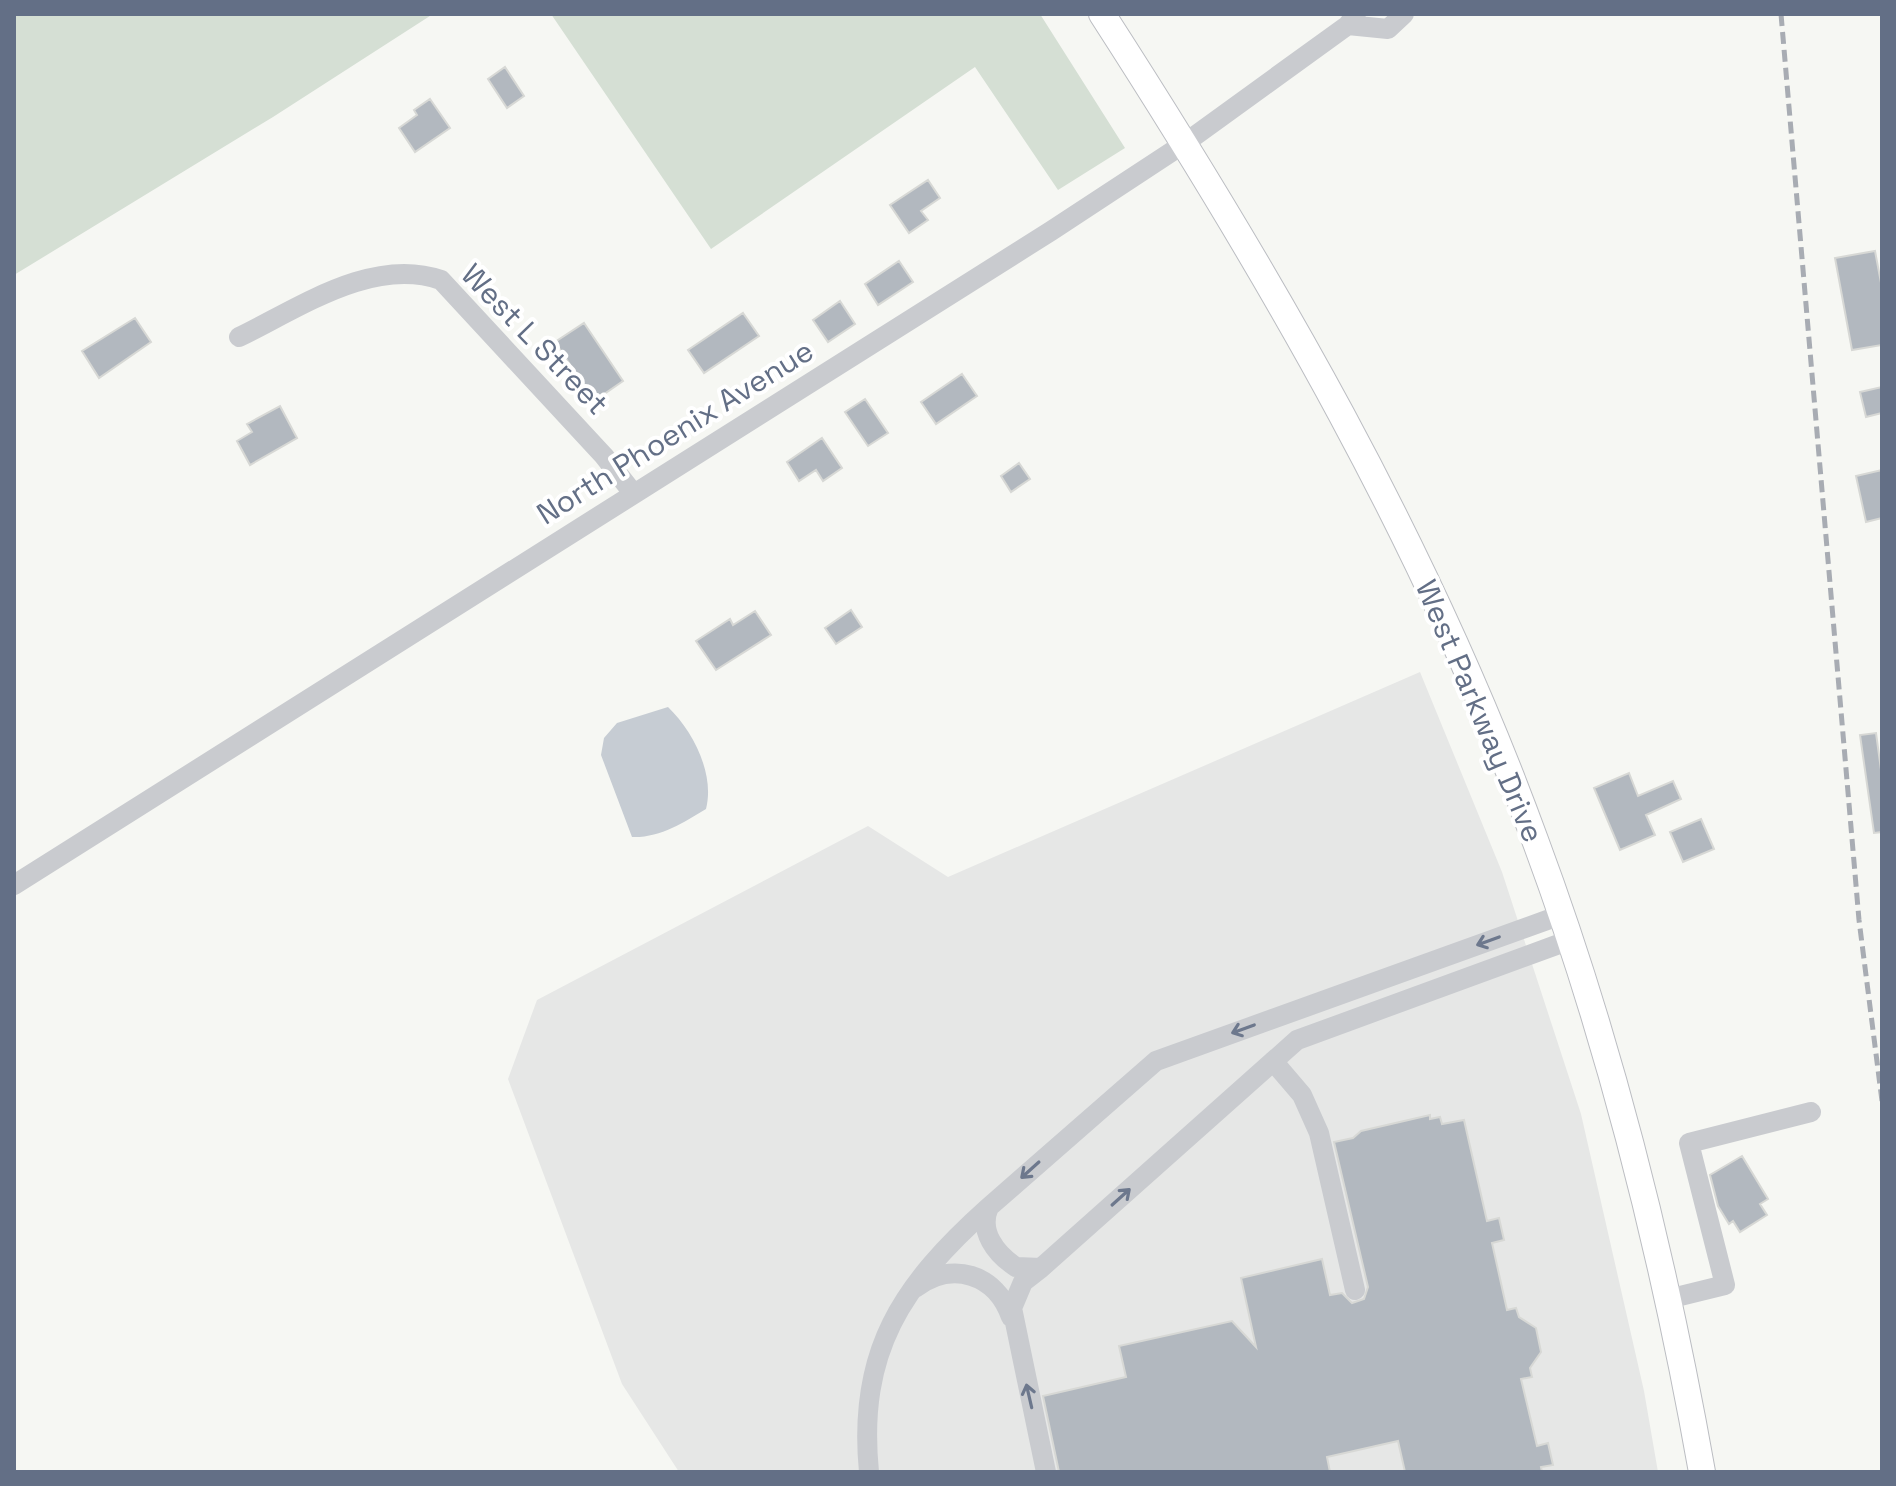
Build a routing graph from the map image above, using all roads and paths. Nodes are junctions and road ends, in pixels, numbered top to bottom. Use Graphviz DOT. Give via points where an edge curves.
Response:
graph roads {
  1 [pos="1102,14"];
  2 [pos="1404,14"];
  3 [pos="1352,19"];
  4 [pos="1185,143"];
  5 [pos="239,337"];
  6 [pos="633,493"];
  7 [pos="14,885"];
  8 [pos="1561,915"];
  9 [pos="1570,940"];
  10 [pos="1273,1061"];
  11 [pos="1811,1112"];
  12 [pos="989,1207"];
  13 [pos="1041,1268"];
  14 [pos="1355,1290"];
  15 [pos="910,1292"];
  16 [pos="1668,1299"];
  17 [pos="1012,1320"];
  18 [pos="869,1472"];
  19 [pos="1046,1472"];
  20 [pos="1702,1472"];
  1 -- 4 [label="main road, West Parkway Drive"];
  2 -- 3 [label="street" via="1388,29"];
  3 -- 4 [label="street, North Phoenix Avenue"];
  4 -- 6 [label="street, North Phoenix Avenue"];
  4 -- 8 [label="main road, West Parkway Drive" via="1293,324 1432,593 1490,725"];
  5 -- 6 [label="street, West L Street" via="348,284 418,272 441,280"];
  6 -- 7 [label="street, North Phoenix Avenue"];
  8 -- 9 [label="main road, West Parkway Drive"];
  8 -- 12 [label="street, one-way" via="1156,1061"];
  9 -- 10 [label="street" via="1306,1034"];
  9 -- 16 [label="main road, West Parkway Drive"];
  13 -- 10 [label="street, one-way"];
  10 -- 14 [label="street" via="1302,1095 1319,1133"];
  11 -- 16 [label="street" via="1689,1143 1725,1285"];
  12 -- 13 [label="street" via="986,1234 1000,1252 1016,1267"];
  12 -- 15 [label="street" via="943,1248"];
  13 -- 17 [label="street" via="1016,1294"];
  15 -- 17 [label="street" via="941,1275 964,1273 985,1281 1004,1298"];
  15 -- 18 [label="street" via="878,1352 867,1398"];
  16 -- 20 [label="main road, West Parkway Drive"];
  19 -- 17 [label="street, one-way"];
}
